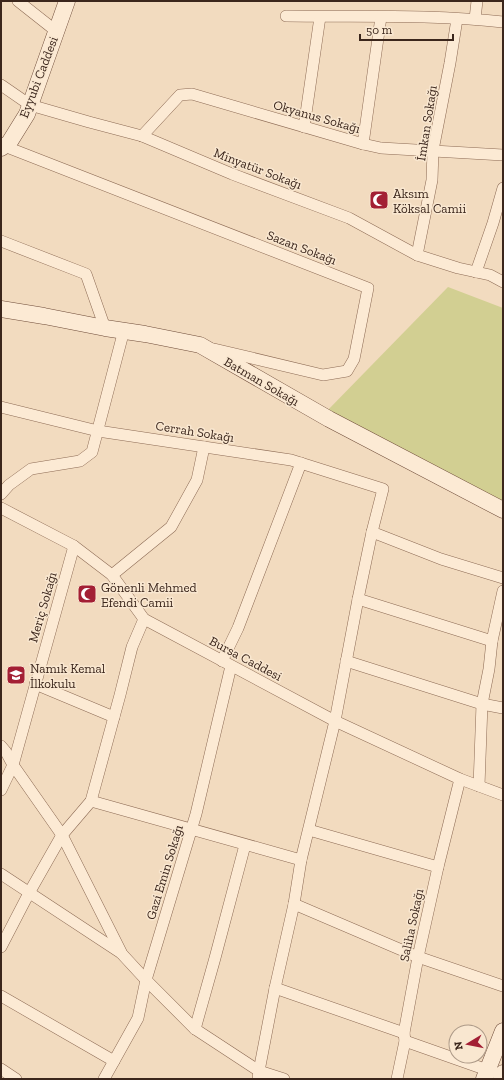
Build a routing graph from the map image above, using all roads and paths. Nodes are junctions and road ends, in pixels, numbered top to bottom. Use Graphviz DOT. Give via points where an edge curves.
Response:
graph roads {
  1 [pos="18,1"];
  2 [pos="67,1"];
  3 [pos="477,1"];
  4 [pos="286,16"];
  5 [pos="320,16"];
  6 [pos="381,17"];
  7 [pos="457,19"];
  8 [pos="475,19"];
  9 [pos="503,22"];
  10 [pos="56,31"];
  11 [pos="1,85"];
  12 [pos="30,105"];
  13 [pos="304,127"];
  14 [pos="142,136"];
  15 [pos="363,144"];
  16 [pos="3,147"];
  17 [pos="433,150"];
  18 [pos="503,155"];
  19 [pos="503,188"];
  20 [pos="1,241"];
  21 [pos="417,255"];
  22 [pos="476,272"];
  23 [pos="503,282"];
  24 [pos="1,308"];
  25 [pos="105,328"];
  26 [pos="124,330"];
  27 [pos="200,345"];
  28 [pos="1,407"];
  29 [pos="98,431"];
  30 [pos="204,447"];
  31 [pos="301,464"];
  32 [pos="1,494"];
  33 [pos="1,508"];
  34 [pos="503,510"];
  35 [pos="372,532"];
  36 [pos="74,546"];
  37 [pos="112,575"];
  38 [pos="503,578"];
  39 [pos="503,591"];
  40 [pos="358,599"];
  41 [pos="144,619"];
  42 [pos="499,629"];
  43 [pos="492,641"];
  44 [pos="346,661"];
  45 [pos="226,664"];
  46 [pos="35,684"];
  47 [pos="482,704"];
  48 [pos="503,708"];
  49 [pos="114,717"];
  50 [pos="335,721"];
  51 [pos="1,746"];
  52 [pos="13,766"];
  53 [pos="460,779"];
  54 [pos="479,786"];
  55 [pos="1,790"];
  56 [pos="503,795"];
  57 [pos="92,801"];
  58 [pos="191,830"];
  59 [pos="309,830"];
  60 [pos="62,835"];
  61 [pos="245,844"];
  62 [pos="301,860"];
  63 [pos="438,867"];
  64 [pos="1,874"];
  65 [pos="29,893"];
  66 [pos="294,904"];
  67 [pos="1,947"];
  68 [pos="122,954"];
  69 [pos="418,956"];
  70 [pos="146,980"];
  71 [pos="503,986"];
  72 [pos="275,988"];
  73 [pos="1,996"];
  74 [pos="195,1029"];
  75 [pos="503,1031"];
  76 [pos="404,1037"];
  77 [pos="114,1061"];
  78 [pos="1,1069"];
  79 [pos="258,1075"];
  80 [pos="495,1075"];
  81 [pos="16,1079"];
  82 [pos="104,1079"];
  83 [pos="284,1079"];
  84 [pos="397,1079"];
  1 -- 10 [label="street"];
  2 -- 10 [label="street, Eyyubi Caddesi"];
  3 -- 8 [label="street"];
  4 -- 5 [label="street"];
  5 -- 6 [label="street"];
  5 -- 13 [label="street"];
  6 -- 7 [label="street"];
  6 -- 15 [label="street"];
  7 -- 8 [label="street"];
  7 -- 17 [label="street, İmkan Sokağı"];
  8 -- 9 [label="street"];
  10 -- 12 [label="street, Eyyubi Caddesi"];
  11 -- 12 [label="street, Minyatür Sokağı"];
  12 -- 14 [label="street, Minyatür Sokağı"];
  12 -- 16 [label="street, Eyyubi Caddesi" via="9,143"];
  13 -- 14 [label="street, Okyanus Sokağı" via="192,94 180,95"];
  13 -- 15 [label="street, Okyanus Sokağı"];
  14 -- 21 [label="street, Minyatür Sokağı" via="232,174 349,218"];
  15 -- 17 [label="street, Okyanus Sokağı" via="381,148"];
  16 -- 27 [label="street, Sazan Sokağı" via="368,288 354,359 347,371 323,375"];
  17 -- 18 [label="street, Okyanus Sokağı"];
  17 -- 21 [label="street, İmkan Sokağı" via="432,180"];
  19 -- 22 [label="street"];
  20 -- 25 [label="street" via="86,274"];
  21 -- 22 [label="street, Minyatür Sokağı"];
  22 -- 23 [label="street, Minyatür Sokağı" via="490,275"];
  24 -- 25 [label="street, Batman Sokağı"];
  25 -- 26 [label="street, Batman Sokağı"];
  26 -- 27 [label="street, Batman Sokağı"];
  26 -- 29 [label="street"];
  27 -- 34 [label="street, Batman Sokağı" via="329,419"];
  28 -- 29 [label="street, Cerrah Sokağı"];
  29 -- 30 [label="street, Cerrah Sokağı"];
  29 -- 32 [label="street" via="92,452 80,461 31,469"];
  30 -- 31 [label="street, Cerrah Sokağı" via="291,460"];
  30 -- 37 [label="street" via="197,480 171,527"];
  31 -- 35 [label="street, Cerrah Sokağı" via="382,489"];
  31 -- 45 [label="street, Gazi Emin Sokağı"];
  33 -- 36 [label="street, Bursa Caddesi"];
  35 -- 38 [label="street" via="441,559"];
  35 -- 40 [label="street"];
  36 -- 37 [label="street, Bursa Caddesi"];
  36 -- 46 [label="street, Meriç Sokağı"];
  37 -- 41 [label="street, Bursa Caddesi"];
  39 -- 42 [label="street"];
  40 -- 43 [label="street"];
  40 -- 44 [label="street"];
  41 -- 45 [label="street, Bursa Caddesi"];
  41 -- 49 [label="street" via="132,647"];
  42 -- 43 [label="street"];
  43 -- 47 [label="street"];
  44 -- 47 [label="street"];
  44 -- 50 [label="street"];
  45 -- 50 [label="street, Bursa Caddesi"];
  45 -- 58 [label="street, Gazi Emin Sokağı"];
  46 -- 49 [label="street"];
  46 -- 52 [label="street, Meriç Sokağı"];
  47 -- 48 [label="street"];
  47 -- 54 [label="street"];
  49 -- 57 [label="street"];
  50 -- 53 [label="street, Bursa Caddesi"];
  50 -- 59 [label="street"];
  51 -- 52 [label="street"];
  52 -- 55 [label="street, Meriç Sokağı"];
  52 -- 60 [label="street"];
  53 -- 54 [label="street, Bursa Caddesi"];
  53 -- 63 [label="street, Saliha Sokağı"];
  54 -- 56 [label="street, Bursa Caddesi"];
  57 -- 58 [label="street"];
  57 -- 60 [label="street"];
  58 -- 61 [label="street"];
  58 -- 70 [label="street, Gazi Emin Sokağı"];
  59 -- 62 [label="street"];
  59 -- 63 [label="street"];
  60 -- 65 [label="street"];
  60 -- 68 [label="street"];
  61 -- 62 [label="street"];
  61 -- 74 [label="street"];
  62 -- 66 [label="street"];
  63 -- 69 [label="street, Saliha Sokağı"];
  64 -- 65 [label="street"];
  65 -- 67 [label="street"];
  65 -- 68 [label="street"];
  66 -- 69 [label="street"];
  66 -- 72 [label="street"];
  68 -- 70 [label="street"];
  69 -- 71 [label="street"];
  69 -- 76 [label="street, Saliha Sokağı"];
  70 -- 74 [label="street"];
  70 -- 77 [label="street, Gazi Emin Sokağı" via="138,1018"];
  72 -- 76 [label="street"];
  72 -- 79 [label="street"];
  73 -- 77 [label="street"];
  74 -- 79 [label="street"];
  75 -- 80 [label="street"];
  76 -- 80 [label="street"];
  76 -- 84 [label="street, Saliha Sokağı"];
  77 -- 82 [label="street, Gazi Emin Sokağı"];
  78 -- 81 [label="street"];
  79 -- 83 [label="street"];
}
